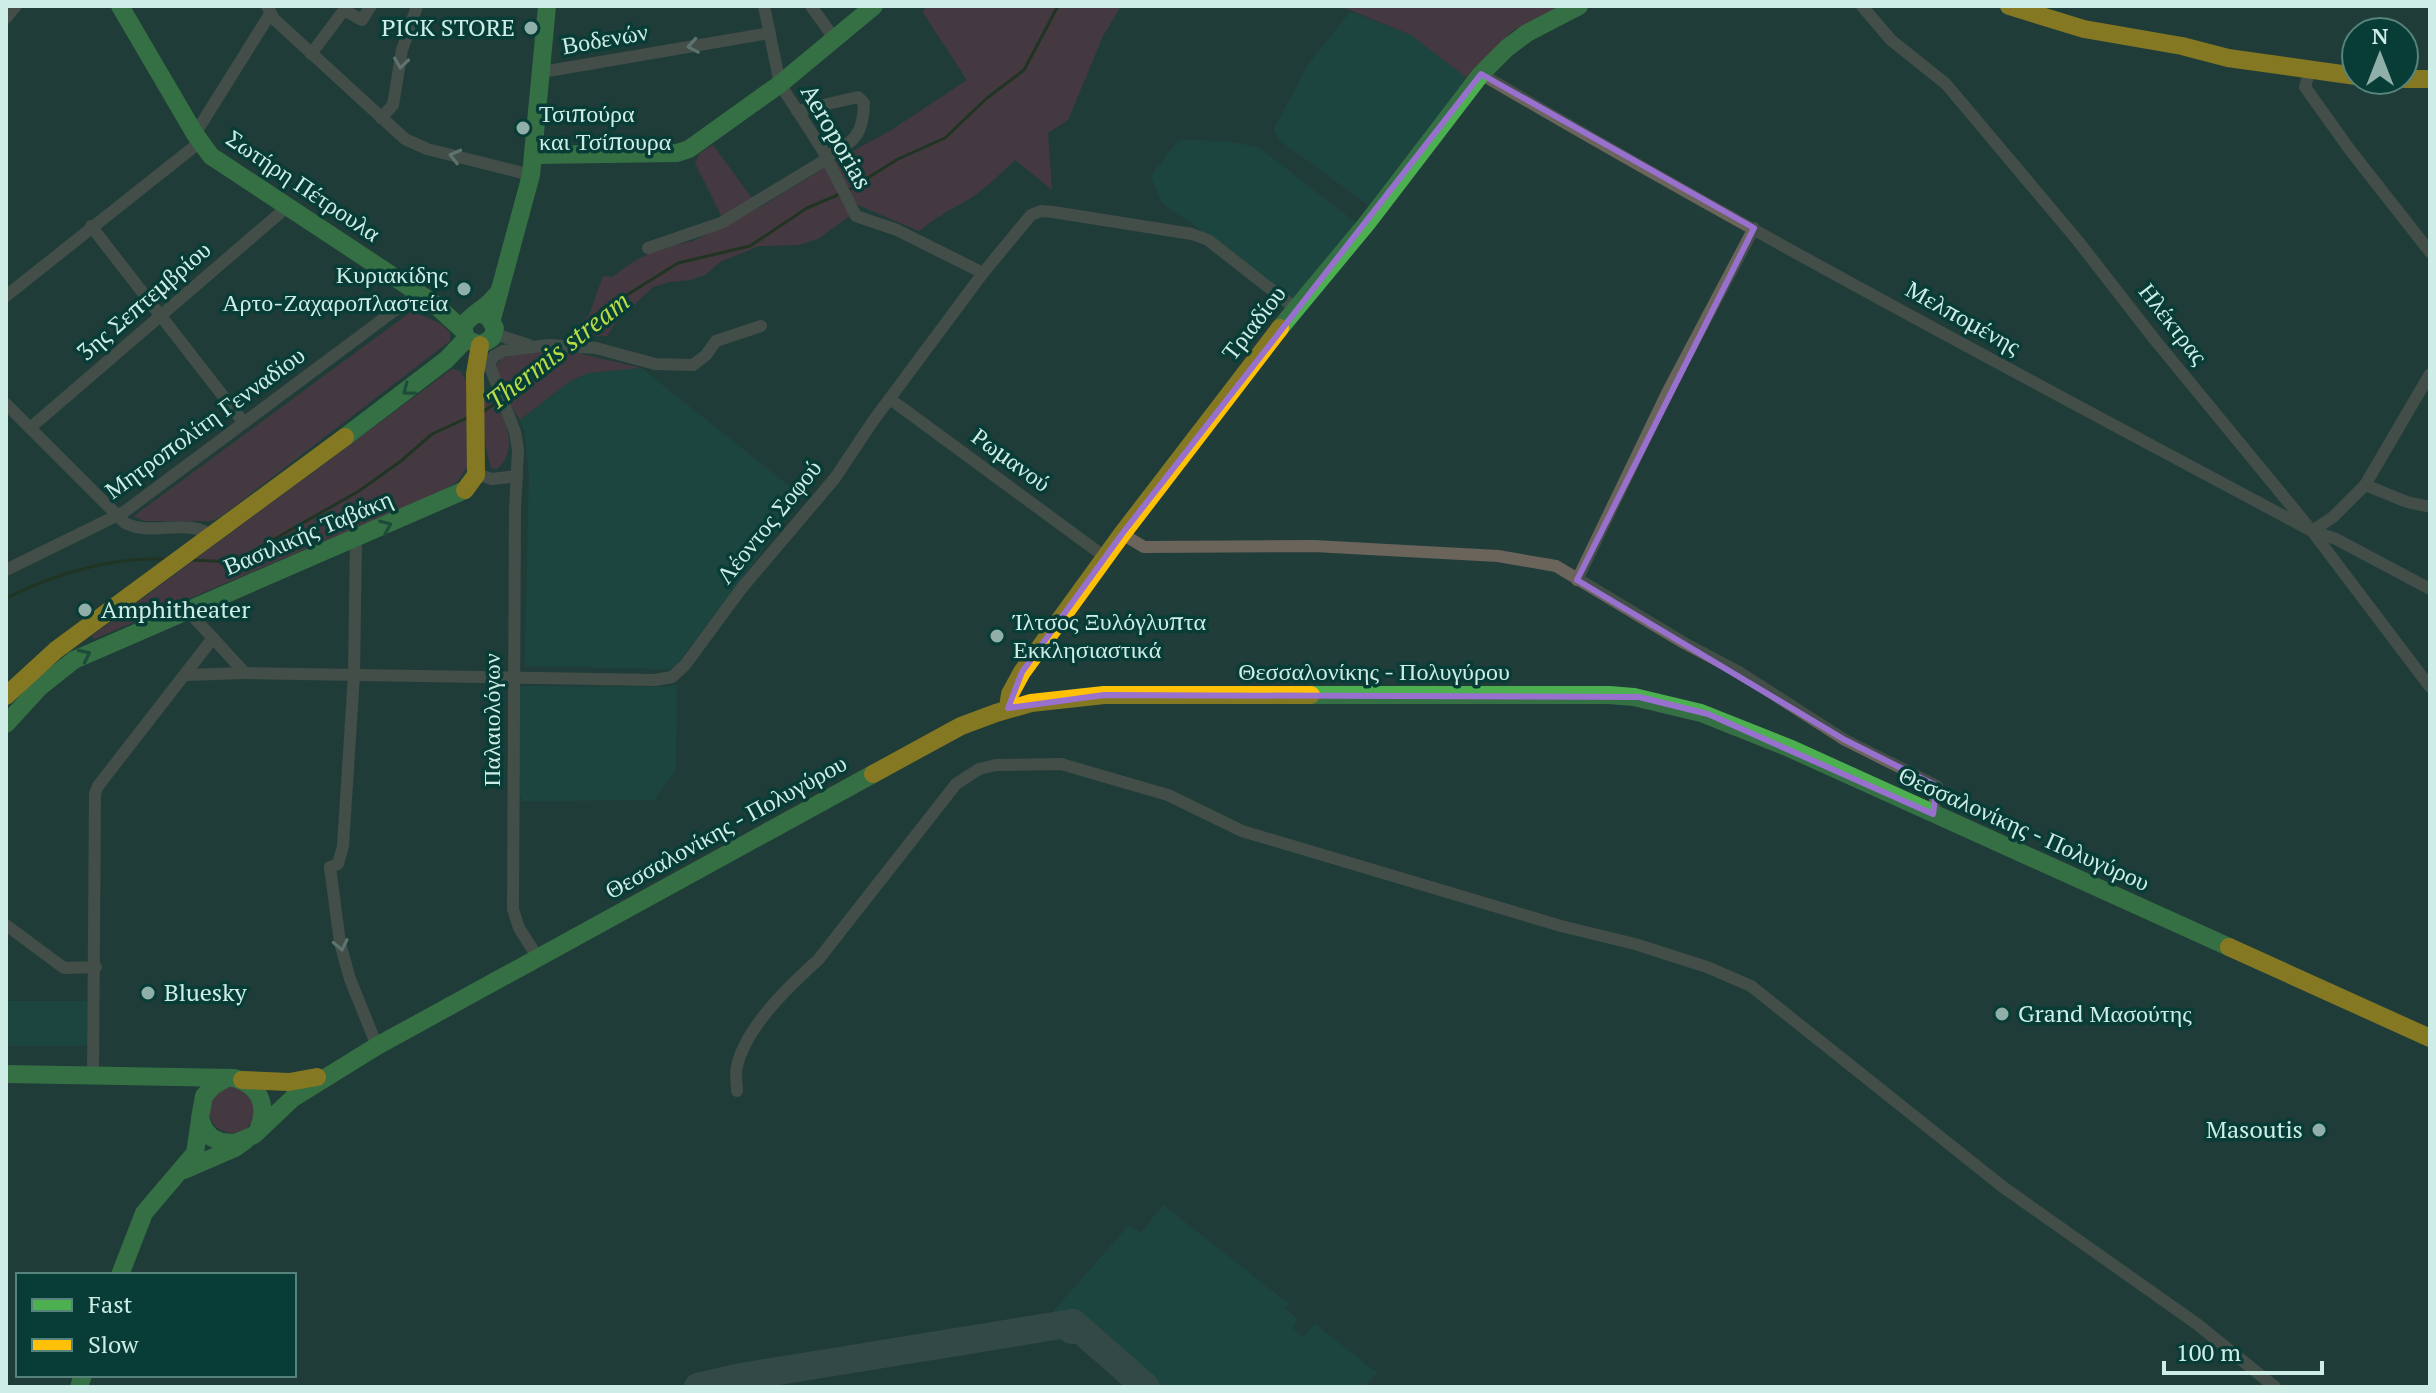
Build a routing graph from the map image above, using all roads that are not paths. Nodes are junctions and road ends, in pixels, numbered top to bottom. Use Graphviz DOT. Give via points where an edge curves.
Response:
graph roads {
  1 [pos="16,6"];
  2 [pos="120,6"];
  3 [pos="371,6"];
  4 [pos="417,6"];
  5 [pos="547,6"];
  6 [pos="764,6"];
  7 [pos="811,6"];
  8 [pos="874,6"];
  9 [pos="1579,6"];
  10 [pos="1862,6"];
  11 [pos="2009,6"];
  12 [pos="269,10"];
  13 [pos="6,18"];
  14 [pos="770,33"];
  15 [pos="834,38"];
  16 [pos="311,54"];
  17 [pos="2310,69"];
  18 [pos="542,72"];
  19 [pos="1481,74"];
  20 [pos="2340,74"];
  21 [pos="780,84"];
  22 [pos="797,111"];
  23 [pos="381,118"];
  24 [pos="197,138"];
  25 [pos="533,155"];
  26 [pos="827,158"];
  27 [pos="531,175"];
  28 [pos="287,207"];
  29 [pos="91,226"];
  30 [pos="1754,228"];
  31 [pos="648,248"];
  32 [pos="2430,252"];
  33 [pos="983,273"];
  34 [pos="6,296"];
  35 [pos="425,298"];
  36 [pos="1295,308"];
  37 [pos="161,316"];
  38 [pos="761,326"];
  39 [pos="480,331"];
  40 [pos="535,347"];
  41 [pos="2430,374"];
  42 [pos="890,399"];
  43 [pos="6,404"];
  44 [pos="244,423"];
  45 [pos="30,428"];
  46 [pos="476,474"];
  47 [pos="517,476"];
  48 [pos="2365,485"];
  49 [pos="2430,507"];
  50 [pos="117,516"];
  51 [pos="2312,531"];
  52 [pos="1122,534"];
  53 [pos="356,538"];
  54 [pos="206,541"];
  55 [pos="1105,557"];
  56 [pos="6,570"];
  57 [pos="1577,580"];
  58 [pos="2430,589"];
  59 [pos="187,610"];
  60 [pos="213,638"];
  61 [pos="245,673"];
  62 [pos="186,675"];
  63 [pos="354,675"];
  64 [pos="514,677"];
  65 [pos="33,682"];
  66 [pos="2430,687"];
  67 [pos="6,696"];
  68 [pos="1008,708"];
  69 [pos="6,724"];
  70 [pos="1933,814"];
  71 [pos="6,925"];
  72 [pos="538,958"];
  73 [pos="96,967"];
  74 [pos="2430,1038"];
  75 [pos="377,1046"];
  76 [pos="6,1065"];
  77 [pos="94,1070"];
  78 [pos="340,1070"];
  79 [pos="6,1074"];
  80 [pos="159,1075"];
  81 [pos="232,1079"];
  82 [pos="737,1091"];
  83 [pos="199,1117"];
  84 [pos="252,1134"];
  85 [pos="184,1170"];
  86 [pos="121,1273"];
  87 [pos="2275,1387"];
  1 -- 13 [label="street"];
  2 -- 24 [label="main road, Σωτήρη Πέτρουλα"];
  3 -- 16 [label="street" via="362,20 344,10"];
  4 -- 23 [label="street, one-way" via="402,50 393,105"];
  5 -- 18 [label="main road"];
  6 -- 14 [label="street"];
  7 -- 15 [label="street"];
  8 -- 15 [label="main road"];
  9 -- 19 [label="main road, Τριαδίου" via="1518,39"];
  10 -- 51 [label="street, Ηλέκτρας" via="1891,40 1946,84"];
  11 -- 17 [label="main road" via="2096,31"];
  12 -- 16 [label="street"];
  12 -- 24 [label="street"];
  14 -- 18 [label="street, Βοδενών, one-way"];
  14 -- 21 [label="street"];
  15 -- 21 [label="main road"];
  16 -- 23 [label="street"];
  17 -- 20 [label="main road"];
  17 -- 32 [label="street" via="2305,87"];
  18 -- 25 [label="main road"];
  19 -- 30 [label="street, Μελπομένης"];
  19 -- 36 [label="main road, Τριαδίου"];
  21 -- 22 [label="street, Aeroporias"];
  21 -- 25 [label="main road" via="677,153"];
  22 -- 26 [label="street, Aeroporias"];
  22 -- 26 [label="street" via="858,97 864,103 855,138"];
  27 -- 23 [label="street, one-way" via="427,149 405,139"];
  24 -- 28 [label="main road, Σωτήρη Πέτρουλα" via="217,161"];
  24 -- 29 [label="street"];
  25 -- 27 [label="main road"];
  26 -- 31 [label="street" via="721,223"];
  26 -- 33 [label="street, Aeroporias" via="856,216 897,230"];
  27 -- 39 [label="main road" via="500,289"];
  28 -- 35 [label="main road, Σωτήρη Πέτρουλα"];
  28 -- 37 [label="street, 3ης Σεπτεμβρίου"];
  29 -- 34 [label="street"];
  29 -- 37 [label="street"];
  30 -- 51 [label="street, Μελπομένης"];
  30 -- 57 [label="street"];
  33 -- 36 [label="street, Λέοντος Σοφού" via="1031,215 1053,212 1208,240"];
  33 -- 42 [label="street, Λέοντος Σοφού"];
  35 -- 39 [label="main road, Σωτήρη Πέτρουλα"];
  35 -- 44 [label="street, Μητροπολίτη Γενναδίου"];
  36 -- 52 [label="main road, Τριαδίου"];
  37 -- 44 [label="street"];
  37 -- 45 [label="street, 3ης Σεπτεμβρίου"];
  38 -- 40 [label="street" via="716,341 693,365 655,364 596,348"];
  39 -- 40 [label="street"];
  39 -- 40 [label="street" via="510,349"];
  39 -- 46 [label="main road"];
  39 -- 47 [label="street, Παλαιολόγων" via="515,432"];
  39 -- 54 [label="main road, Βασιλικής Ταβάκη, one-way"];
  41 -- 48 [label="street"];
  42 -- 55 [label="street, Ρωμανού"];
  42 -- 64 [label="street, Λέοντος Σοφού" via="835,478 672,677"];
  43 -- 45 [label="street"];
  44 -- 50 [label="street, Μητροπολίτη Γενναδίου"];
  45 -- 50 [label="street"];
  46 -- 47 [label="street" via="492,479"];
  53 -- 46 [label="main road, Βασιλικής Ταβάκη, one-way" via="461,492"];
  47 -- 64 [label="street, Παλαιολόγων"];
  48 -- 49 [label="street"];
  48 -- 51 [label="street"];
  50 -- 54 [label="street" via="136,527 195,528"];
  50 -- 56 [label="street, Μητροπολίτη Γενναδίου"];
  51 -- 58 [label="street, Μελπομένης"];
  51 -- 66 [label="street, Ηλέκτρας"];
  52 -- 55 [label="main road, Τριαδίου"];
  52 -- 57 [label="street" via="1144,547 1314,546 1498,556 1556,566"];
  53 -- 59 [label="main road, Βασιλικής Ταβάκη"];
  53 -- 63 [label="street"];
  54 -- 65 [label="main road, Βασιλικής Ταβάκη" via="56,650"];
  55 -- 68 [label="main road, Τριαδίου" via="1022,672"];
  57 -- 70 [label="street" via="1739,672 1845,740 1937,786"];
  59 -- 60 [label="street"];
  65 -- 59 [label="main road, Βασιλικής Ταβάκη, one-way"];
  60 -- 61 [label="street"];
  60 -- 62 [label="street"];
  61 -- 62 [label="street, Λέοντος Σοφού"];
  61 -- 63 [label="street, Λέοντος Σοφού"];
  62 -- 73 [label="street" via="95,794"];
  63 -- 64 [label="street, Λέοντος Σοφού"];
  63 -- 75 [label="street, one-way" via="343,846 338,864 330,867 340,943"];
  64 -- 72 [label="street, Παλαιολόγων" via="513,909"];
  65 -- 67 [label="main road, Βασιλικής Ταβάκη"];
  65 -- 69 [label="main road, Βασιλικής Ταβάκη"];
  68 -- 70 [label="main road, Θεσσαλονίκης - Πολυγύρου" via="1104,695 1639,697 1708,714"];
  68 -- 72 [label="main road, Θεσσαλονίκης - Πολυγύρου" via="961,726"];
  70 -- 74 [label="main road, Θεσσαλονίκης - Πολυγύρου"];
  71 -- 73 [label="street" via="64,968"];
  72 -- 75 [label="main road, Θεσσαλονίκης - Πολυγύρου"];
  73 -- 77 [label="street"];
  75 -- 78 [label="main road, Θεσσαλονίκης - Πολυγύρου"];
  76 -- 77 [label="street"];
  77 -- 79 [label="main road, Θεσσαλονίκης - Πολυγύρου"];
  77 -- 80 [label="main road, Θεσσαλονίκης - Πολυγύρου"];
  78 -- 81 [label="main road, Θεσσαλονίκης - Πολυγύρου" via="300,1082"];
  78 -- 84 [label="main road, Θεσσαλονίκης - Πολυγύρου" via="288,1101"];
  80 -- 81 [label="main road, Θεσσαλονίκης - Πολυγύρου"];
  80 -- 83 [label="main road" via="189,1093"];
  81 -- 83 [label="main road" via="216,1082 203,1095"];
  81 -- 84 [label="main road" via="260,1095 264,1112"];
  82 -- 87 [label="street" via="737,1067 745,1044 956,784 996,765 1061,764 1168,795 1242,831 1635,944 1751,986 2003,1187 2197,1324"];
  83 -- 84 [label="main road" via="218,1141 236,1143"];
  83 -- 85 [label="main road" via="195,1153"];
  84 -- 85 [label="main road, Θεσσαλονίκης - Πολυγύρου" via="235,1148"];
  85 -- 86 [label="main road" via="144,1213"];
}
